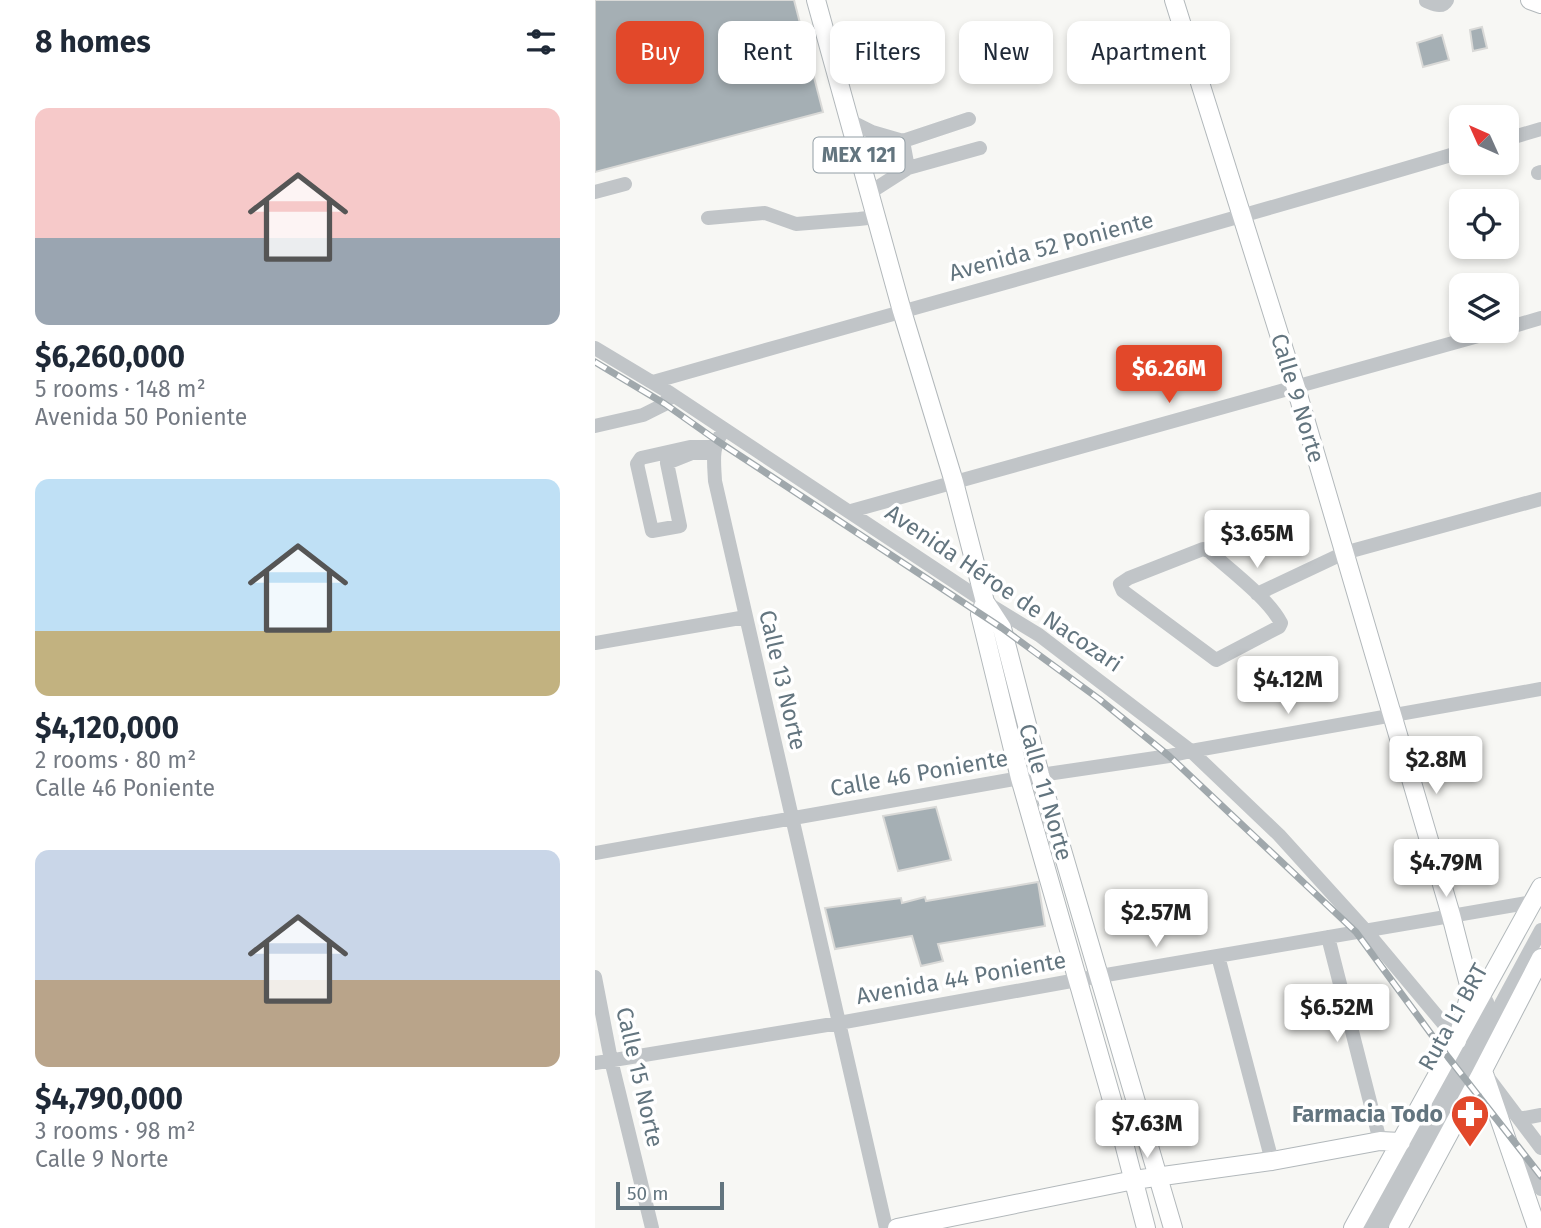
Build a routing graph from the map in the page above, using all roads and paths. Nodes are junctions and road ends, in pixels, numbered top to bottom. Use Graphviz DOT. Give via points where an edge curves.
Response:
graph roads {
  1 [pos="816,0"];
  2 [pos="1174,0"];
  3 [pos="1447,0"];
  4 [pos="1530,0"];
  5 [pos="1426,1"];
  6 [pos="1541,4"];
  7 [pos="969,119"];
  8 [pos="849,121"];
  9 [pos="1541,129"];
  10 [pos="1519,135"];
  11 [pos="903,141"];
  12 [pos="979,148"];
  13 [pos="1449,156"];
  14 [pos="908,168"];
  15 [pos="625,184"];
  16 [pos="595,192"];
  17 [pos="869,193"];
  18 [pos="876,217"];
  19 [pos="1242,217"];
  20 [pos="708,218"];
  21 [pos="902,311"];
  22 [pos="1541,318"];
  23 [pos="1519,324"];
  24 [pos="1454,343"];
  25 [pos="595,348"];
  26 [pos="653,383"];
  27 [pos="1296,388"];
  28 [pos="670,393"];
  29 [pos="595,426"];
  30 [pos="723,430"];
  31 [pos="715,450"];
  32 [pos="954,482"];
  33 [pos="1541,499"];
  34 [pos="851,511"];
  35 [pos="1344,553"];
  36 [pos="1257,594"];
  37 [pos="985,602"];
  38 [pos="746,617"];
  39 [pos="595,643"];
  40 [pos="1541,689"];
  41 [pos="1392,716"];
  42 [pos="1191,751"];
  43 [pos="1040,775"];
  44 [pos="1020,778"];
  45 [pos="791,820"];
  46 [pos="595,853"];
  47 [pos="1539,898"];
  48 [pos="1451,915"];
  49 [pos="1541,930"];
  50 [pos="1366,931"];
  51 [pos="1328,937"];
  52 [pos="1219,956"];
  53 [pos="1541,958"];
  54 [pos="1099,976"];
  55 [pos="595,977"];
  56 [pos="1077,980"];
  57 [pos="839,1023"];
  58 [pos="1469,1055"];
  59 [pos="611,1060"];
  60 [pos="595,1063"];
  61 [pos="1541,1115"];
  62 [pos="1519,1119"];
  63 [pos="1380,1142"];
  64 [pos="1401,1142"];
  65 [pos="1541,1148"];
  66 [pos="1512,1153"];
  67 [pos="1272,1161"];
  68 [pos="1159,1177"];
  69 [pos="1134,1180"];
  70 [pos="1541,1189"];
  71 [pos="652,1228"];
  72 [pos="886,1228"];
  73 [pos="897,1228"];
  74 [pos="1146,1228"];
  75 [pos="1173,1228"];
  76 [pos="1353,1228"];
  77 [pos="1366,1228"];
  78 [pos="1380,1228"];
  79 [pos="1398,1228"];
  80 [pos="1537,1228"];
  1 -- 8 [label="main road, Calle 11 Norte / MEX 121"];
  2 -- 19 [label="main road, Calle 9 Norte"];
  3 -- 5 [label="street" via="1440,6"];
  4 -- 6 [label="main road"];
  7 -- 11 [label="street"];
  8 -- 11 [label="street"];
  8 -- 17 [label="main road, Calle 11 Norte / MEX 121"];
  9 -- 10 [label="street"];
  11 -- 14 [label="street"];
  12 -- 14 [label="street"];
  13 -- 19 [label="street, Avenida 52 Poniente"];
  14 -- 17 [label="street"];
  15 -- 16 [label="street"];
  17 -- 18 [label="main road, Calle 11 Norte / MEX 121"];
  18 -- 20 [label="street" via="796,224 765,213"];
  18 -- 21 [label="main road, Calle 11 Norte / MEX 121"];
  19 -- 21 [label="street, Avenida 52 Poniente"];
  19 -- 27 [label="main road, Calle 9 Norte"];
  21 -- 26 [label="street, Avenida 52 Poniente"];
  21 -- 32 [label="main road, Calle 11 Norte / MEX 121"];
  22 -- 23 [label="street"];
  24 -- 27 [label="street"];
  25 -- 26 [label="street, Avenida Héroe de Nacozari"];
  26 -- 28 [label="street, Avenida Héroe de Nacozari"];
  27 -- 32 [label="street"];
  27 -- 35 [label="main road, Calle 9 Norte"];
  28 -- 29 [label="street" via="665,404 643,415"];
  28 -- 30 [label="street, Avenida Héroe de Nacozari"];
  30 -- 31 [label="street, Calle 13 Norte"];
  30 -- 34 [label="street, Avenida Héroe de Nacozari"];
  31 -- 31 [label="street" via="690,447 641,458 637,464 652,531 680,526 667,463"];
  31 -- 38 [label="street, Calle 13 Norte" via="715,481"];
  32 -- 34 [label="street"];
  32 -- 37 [label="main road, Calle 11 Norte / MEX 121"];
  33 -- 35 [label="street"];
  34 -- 37 [label="street, Avenida Héroe de Nacozari"];
  35 -- 36 [label="street"];
  35 -- 41 [label="main road, Calle 9 Norte"];
  36 -- 36 [label="street" via="1203,549 1120,584 1123,591 1216,660 1279,627 1277,616"];
  37 -- 42 [label="street, Avenida Héroe de Nacozari" via="1039,635"];
  37 -- 43 [label="main road, Calle 11 Norte / MEX 121" via="1002,628"];
  37 -- 44 [label="main road, Calle 11 Norte / MEX 121" via="981,614"];
  38 -- 39 [label="street"];
  38 -- 45 [label="street, Calle 13 Norte"];
  40 -- 41 [label="street, Calle 46 Poniente"];
  41 -- 42 [label="street, Calle 46 Poniente"];
  41 -- 48 [label="main road, Calle 9 Norte"];
  42 -- 43 [label="street, Calle 46 Poniente"];
  42 -- 50 [label="street, Avenida Héroe de Nacozari" via="1279,835"];
  43 -- 44 [label="street, Calle 46 Poniente"];
  43 -- 54 [label="main road, Calle 11 Norte / MEX 121"];
  44 -- 45 [label="street, Calle 46 Poniente"];
  44 -- 56 [label="main road, Calle 11 Norte / MEX 121"];
  45 -- 46 [label="street, Calle 46 Poniente"];
  45 -- 57 [label="street, Calle 13 Norte"];
  47 -- 48 [label="street, Avenida 44 Poniente"];
  47 -- 58 [label="main road"];
  48 -- 50 [label="street, Avenida 44 Poniente"];
  48 -- 58 [label="main road, Calle 9 Norte" via="1469,985"];
  49 -- 58 [label="street, Ruta L1 BRT"];
  50 -- 51 [label="street, Avenida 44 Poniente"];
  50 -- 58 [label="street, Avenida Héroe de Nacozari"];
  51 -- 52 [label="street, Avenida 44 Poniente"];
  51 -- 63 [label="street"];
  52 -- 54 [label="street, Avenida 44 Poniente"];
  52 -- 67 [label="street"];
  53 -- 58 [label="main road"];
  54 -- 56 [label="street, Avenida 44 Poniente"];
  54 -- 68 [label="main road, Calle 11 Norte / MEX 121"];
  55 -- 59 [label="street, Calle 15 Norte"];
  56 -- 57 [label="street, Avenida 44 Poniente"];
  56 -- 69 [label="main road, Calle 11 Norte / MEX 121"];
  57 -- 59 [label="street, Avenida 44 Poniente"];
  57 -- 72 [label="street, Calle 13 Norte"];
  58 -- 62 [label="street, Avenida Héroe de Nacozari"];
  58 -- 64 [label="main road"];
  58 -- 66 [label="main road"];
  58 -- 77 [label="street, Ruta L1 BRT"];
  58 -- 78 [label="street, Ruta L1 BRT"];
  58 -- 79 [label="main road"];
  59 -- 60 [label="street, Avenida 44 Poniente"];
  59 -- 71 [label="street, Calle 15 Norte"];
  61 -- 62 [label="street"];
  62 -- 65 [label="street, Avenida Héroe de Nacozari"];
  63 -- 64 [label="main road"];
  63 -- 67 [label="main road"];
  64 -- 76 [label="main road"];
  66 -- 70 [label="street"];
  66 -- 80 [label="main road"];
  67 -- 68 [label="main road"];
  68 -- 69 [label="main road"];
  68 -- 75 [label="main road, Calle 11 Norte / MEX 121"];
  69 -- 73 [label="main road"];
  69 -- 74 [label="main road, Calle 11 Norte / MEX 121"];
}
